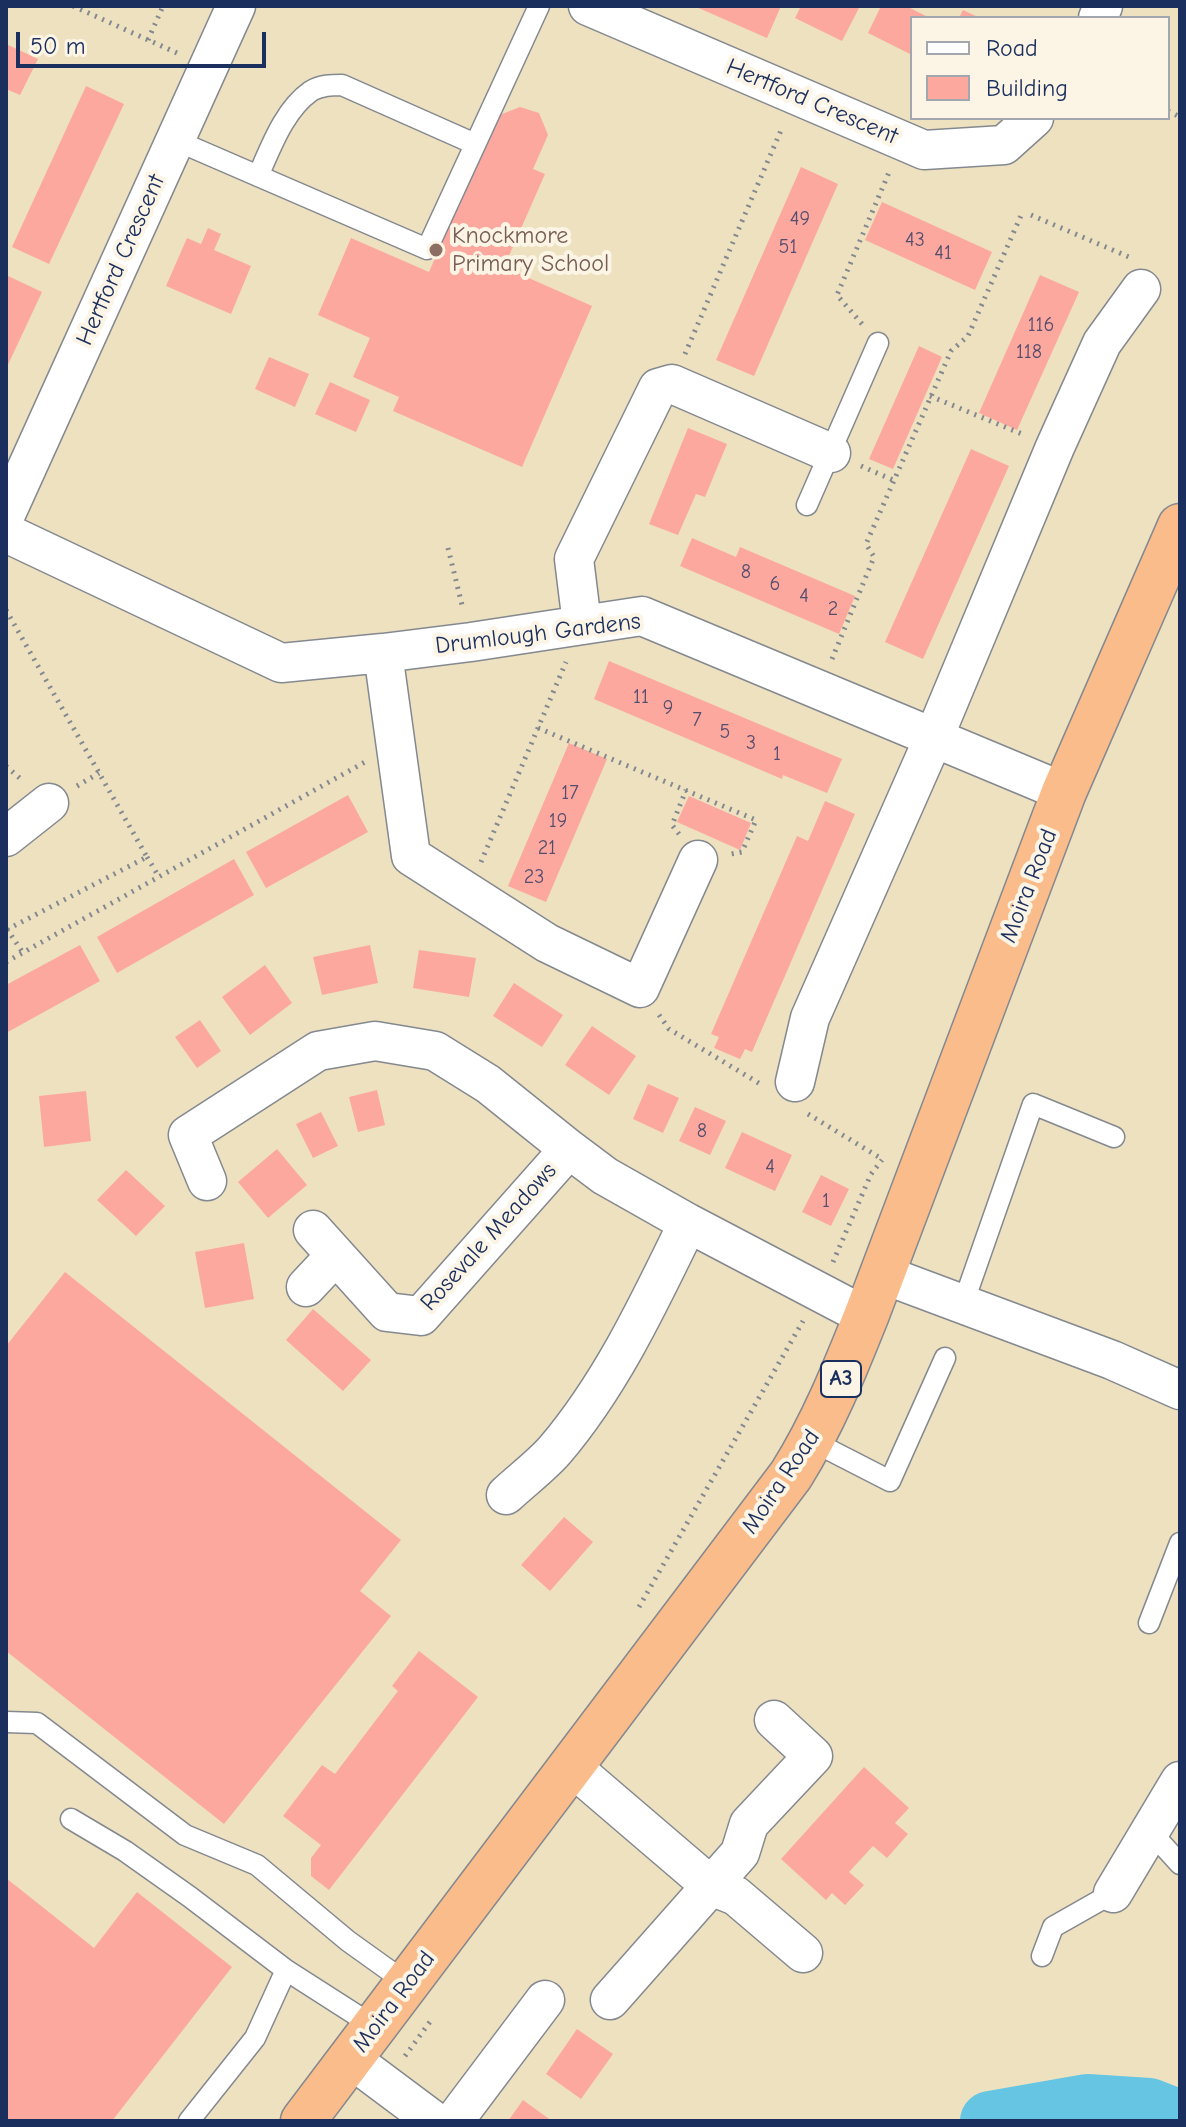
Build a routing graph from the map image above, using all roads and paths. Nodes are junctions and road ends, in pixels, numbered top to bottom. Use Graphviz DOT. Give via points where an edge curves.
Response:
graph roads {
  1 [pos="73,6"];
  2 [pos="163,6"];
  3 [pos="236,6"];
  4 [pos="539,6"];
  5 [pos="588,6"];
  6 [pos="148,40"];
  7 [pos="208,67"];
  8 [pos="796,95"];
  9 [pos="1032,120"];
  10 [pos="175,140"];
  11 [pos="903,141"];
  12 [pos="475,144"];
  13 [pos="258,176"];
  14 [pos="1023,211"];
  15 [pos="1031,215"];
  16 [pos="1140,276"];
  17 [pos="878,343"];
  18 [pos="672,384"];
  19 [pos="930,396"];
  20 [pos="1055,447"];
  21 [pos="831,453"];
  22 [pos="807,505"];
  23 [pos="6,514"];
  24 [pos="1180,526"];
  25 [pos="6,533"];
  26 [pos="448,548"];
  27 [pos="582,624"];
  28 [pos="471,642"];
  29 [pos="383,653"];
  30 [pos="819,689"];
  31 [pos="538,728"];
  32 [pos="934,737"];
  33 [pos="395,746"];
  34 [pos="1064,792"];
  35 [pos="49,803"];
  36 [pos="6,837"];
  37 [pos="147,857"];
  38 [pos="698,860"];
  39 [pos="159,877"];
  40 [pos="469,893"];
  41 [pos="7,929"];
  42 [pos="23,953"];
  43 [pos="6,962"];
  44 [pos="640,988"];
  45 [pos="789,1094"];
  46 [pos="1114,1137"];
  47 [pos="569,1149"];
  48 [pos="903,1162"];
  49 [pos="207,1181"];
  50 [pos="688,1223"];
  51 [pos="882,1274"];
  52 [pos="306,1287"];
  53 [pos="820,1292"];
  54 [pos="963,1304"];
  55 [pos="867,1314"];
  56 [pos="945,1358"];
  57 [pos="1180,1390"];
  58 [pos="812,1441"];
  59 [pos="506,1495"];
  60 [pos="1179,1546"];
  61 [pos="633,1618"];
  62 [pos="1149,1623"];
  63 [pos="774,1720"];
  64 [pos="6,1722"];
  65 [pos="572,1767"];
  66 [pos="1180,1781"];
  67 [pos="71,1819"];
  68 [pos="1150,1831"];
  69 [pos="1180,1864"];
  70 [pos="711,1886"];
  71 [pos="1113,1893"];
  72 [pos="803,1953"];
  73 [pos="1042,1956"];
  74 [pos="286,1970"];
  75 [pos="408,1984"];
  76 [pos="545,2000"];
  77 [pos="610,2000"];
  78 [pos="363,2043"];
  79 [pos="189,2121"];
  80 [pos="303,2121"];
  81 [pos="434,2121"];
  82 [pos="454,2121"];
  1 -- 6 [label="path"];
  2 -- 6 [label="path"];
  3 -- 7 [label="street, Hertford Crescent"];
  4 -- 12 [label="lane"];
  5 -- 8 [label="street, Hertford Crescent"];
  6 -- 7 [label="path"];
  7 -- 10 [label="street, Hertford Crescent"];
  8 -- 11 [label="street, Hertford Crescent"];
  8 -- 18 [label="path"];
  9 -- 11 [label="street, Hertford Crescent" via="1004,145 924,150"];
  10 -- 13 [label="lane"];
  10 -- 23 [label="street, Hertford Crescent"];
  11 -- 17 [label="path" via="837,295"];
  12 -- 13 [label="lane" via="342,85 328,85 312,91 290,112"];
  12 -- 13 [label="lane" via="427,249"];
  14 -- 19 [label="path" via="968,336 951,351"];
  15 -- 16 [label="path"];
  16 -- 20 [label="street" via="1102,343"];
  17 -- 21 [label="lane"];
  18 -- 21 [label="street"];
  18 -- 27 [label="street" via="658,388 574,559"];
  19 -- 20 [label="path"];
  19 -- 30 [label="path" via="866,544 874,557"];
  20 -- 32 [label="street"];
  21 -- 22 [label="lane"];
  24 -- 34 [label="highway, Moira Road / A3"];
  25 -- 29 [label="street, Drumlough Gardens" via="281,663"];
  26 -- 28 [label="path"];
  27 -- 28 [label="street, Drumlough Gardens"];
  27 -- 30 [label="street, Drumlough Gardens" via="642,616"];
  27 -- 31 [label="path"];
  28 -- 29 [label="street, Drumlough Gardens"];
  29 -- 33 [label="street"];
  30 -- 32 [label="street, Drumlough Gardens"];
  31 -- 38 [label="path" via="756,820 742,852"];
  31 -- 40 [label="path"];
  32 -- 34 [label="street, Drumlough Gardens"];
  32 -- 45 [label="street" via="810,1018"];
  33 -- 39 [label="path"];
  33 -- 40 [label="street" via="411,856"];
  34 -- 48 [label="highway, Moira Road / A3"];
  35 -- 36 [label="street"];
  37 -- 39 [label="path"];
  38 -- 44 [label="street"];
  39 -- 42 [label="path"];
  40 -- 44 [label="street" via="547,943"];
  41 -- 42 [label="path"];
  42 -- 43 [label="path"];
  44 -- 45 [label="path" via="669,1029"];
  45 -- 48 [label="path"];
  46 -- 54 [label="lane" via="1033,1104"];
  47 -- 49 [label="street, Rosevale Meadows" via="488,1084 435,1051 375,1041 318,1051 174,1132"];
  47 -- 50 [label="street, Rosevale Meadows"];
  47 -- 52 [label="street, Rosevale Meadows" via="421,1316 387,1312 324,1243"];
  48 -- 51 [label="highway, Moira Road / A3"];
  48 -- 53 [label="path" via="871,1174"];
  50 -- 53 [label="street, Rosevale Meadows"];
  50 -- 59 [label="street" via="596,1395 554,1451"];
  51 -- 54 [label="street"];
  51 -- 55 [label="highway, Moira Road / A3"];
  53 -- 55 [label="street, Rosevale Meadows"];
  53 -- 61 [label="path"];
  54 -- 57 [label="street"];
  55 -- 58 [label="highway, Moira Road / A3"];
  56 -- 58 [label="lane" via="890,1481"];
  58 -- 65 [label="highway, Moira Road / A3"];
  60 -- 62 [label="lane"];
  63 -- 70 [label="street" via="813,1756 749,1824 740,1853"];
  64 -- 75 [label="lane" via="37,1723 185,1835 257,1865"];
  65 -- 70 [label="street"];
  65 -- 75 [label="highway, Moira Road / A3"];
  66 -- 68 [label="street"];
  67 -- 74 [label="lane" via="138,1860"];
  68 -- 69 [label="lane"];
  68 -- 71 [label="street"];
  70 -- 72 [label="street" via="736,1896"];
  70 -- 77 [label="street"];
  71 -- 73 [label="lane" via="1053,1927"];
  74 -- 78 [label="lane"];
  74 -- 79 [label="lane" via="255,2038"];
  75 -- 78 [label="highway, Moira Road / A3"];
  76 -- 82 [label="street"];
  78 -- 80 [label="highway, Moira Road / A3"];
  78 -- 81 [label="street"];
}
